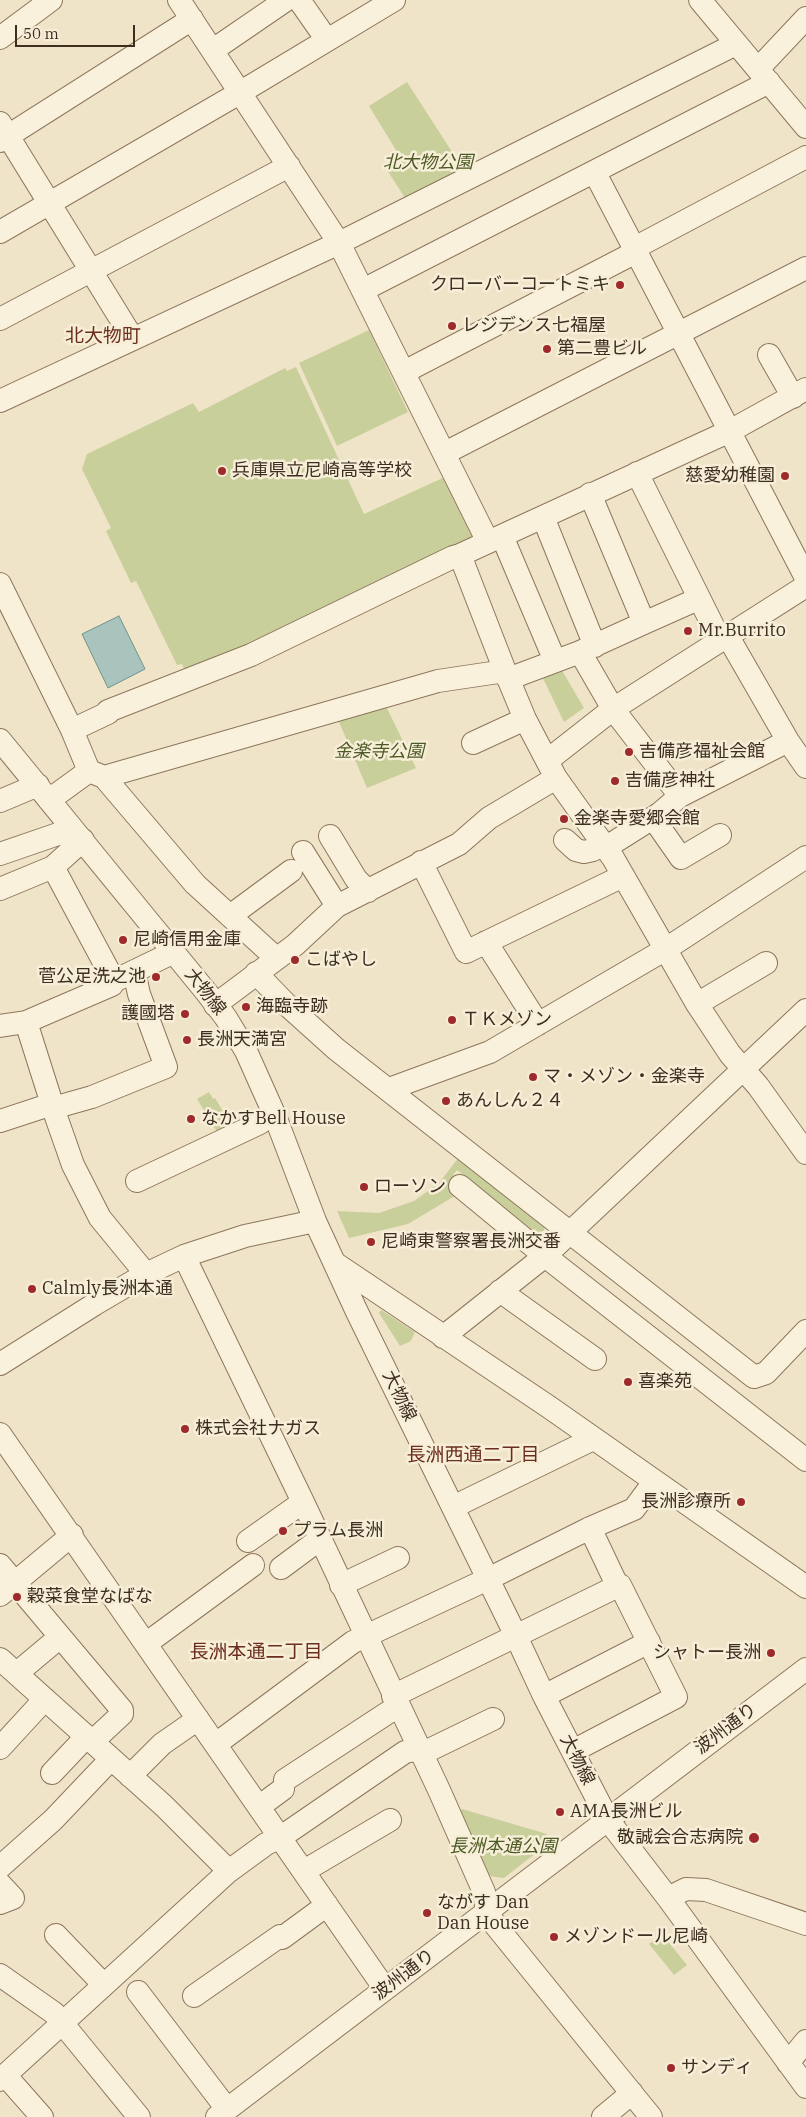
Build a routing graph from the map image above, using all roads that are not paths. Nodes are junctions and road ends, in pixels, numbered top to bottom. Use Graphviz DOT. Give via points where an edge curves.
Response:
graph roads {
  1 [pos="51,0"];
  2 [pos="179,0"];
  3 [pos="286,0"];
  4 [pos="298,0"];
  5 [pos="394,0"];
  6 [pos="700,0"];
  7 [pos="370,6"];
  8 [pos="806,18"];
  9 [pos="192,19"];
  10 [pos="0,38"];
  11 [pos="327,40"];
  12 [pos="736,44"];
  13 [pos="213,50"];
  14 [pos="763,76"];
  15 [pos="241,92"];
  16 [pos="806,127"];
  17 [pos="3,133"];
  18 [pos="806,157"];
  19 [pos="289,166"];
  20 [pos="596,172"];
  21 [pos="50,204"];
  22 [pos="0,232"];
  23 [pos="339,243"];
  24 [pos="636,252"];
  25 [pos="806,268"];
  26 [pos="91,270"];
  27 [pos="363,290"];
  28 [pos="0,319"];
  29 [pos="679,334"];
  30 [pos="133,339"];
  31 [pos="769,356"];
  32 [pos="404,372"];
  33 [pos="799,393"];
  34 [pos="0,401"];
  35 [pos="730,431"];
  36 [pos="445,453"];
  37 [pos="637,473"];
  38 [pos="590,494"];
  39 [pos="543,516"];
  40 [pos="495,539"];
  41 [pos="460,555"];
  42 [pos="806,578"];
  43 [pos="0,584"];
  44 [pos="806,586"];
  45 [pos="698,599"];
  46 [pos="644,623"];
  47 [pos="724,638"];
  48 [pos="587,649"];
  49 [pos="555,661"];
  50 [pos="506,675"];
  51 [pos="613,709"];
  52 [pos="525,720"];
  53 [pos="72,730"];
  54 [pos="0,740"];
  55 [pos="788,741"];
  56 [pos="473,743"];
  57 [pos="806,767"];
  58 [pos="552,769"];
  59 [pos="96,774"];
  60 [pos="44,793"];
  61 [pos="680,796"];
  62 [pos="0,801"];
  63 [pos="653,818"];
  64 [pos="58,834"];
  65 [pos="330,836"];
  66 [pos="83,840"];
  67 [pos="565,840"];
  68 [pos="715,845"];
  69 [pos="604,846"];
  70 [pos="303,852"];
  71 [pos="0,854"];
  72 [pos="806,856"];
  73 [pos="422,862"];
  74 [pos="53,867"];
  75 [pos="290,872"];
  76 [pos="623,876"];
  77 [pos="0,889"];
  78 [pos="368,891"];
  79 [pos="337,906"];
  80 [pos="230,916"];
  81 [pos="486,942"];
  82 [pos="666,949"];
  83 [pos="174,952"];
  84 [pos="276,958"];
  85 [pos="766,964"];
  86 [pos="256,973"];
  87 [pos="124,977"];
  88 [pos="698,1004"];
  89 [pos="215,1005"];
  90 [pos="806,1010"];
  91 [pos="26,1022"];
  92 [pos="538,1024"];
  93 [pos="0,1026"];
  94 [pos="743,1071"];
  95 [pos="389,1089"];
  96 [pos="52,1106"];
  97 [pos="0,1121"];
  98 [pos="260,1123"];
  99 [pos="799,1129"];
  100 [pos="806,1153"];
  101 [pos="138,1181"];
  102 [pos="460,1186"];
  103 [pos="315,1221"];
  104 [pos="570,1232"];
  105 [pos="184,1256"];
  106 [pos="545,1256"];
  107 [pos="336,1264"];
  108 [pos="146,1274"];
  109 [pos="500,1291"];
  110 [pos="806,1331"];
  111 [pos="442,1337"];
  112 [pos="595,1359"];
  113 [pos="0,1364"];
  114 [pos="0,1434"];
  115 [pos="593,1439"];
  116 [pos="806,1460"];
  117 [pos="654,1482"];
  118 [pos="303,1502"];
  119 [pos="453,1508"];
  120 [pos="590,1528"];
  121 [pos="72,1535"];
  122 [pos="320,1539"];
  123 [pos="248,1541"];
  124 [pos="398,1558"];
  125 [pos="0,1565"];
  126 [pos="253,1565"];
  127 [pos="281,1568"];
  128 [pos="488,1578"];
  129 [pos="341,1585"];
  130 [pos="618,1587"];
  131 [pos="806,1587"];
  132 [pos="8,1589"];
  133 [pos="365,1636"];
  134 [pos="516,1636"];
  135 [pos="60,1637"];
  136 [pos="650,1642"];
  137 [pos="147,1644"];
  138 [pos="8,1666"];
  139 [pos="806,1669"];
  140 [pos="544,1696"];
  141 [pos="46,1699"];
  142 [pos="395,1701"];
  143 [pos="492,1718"];
  144 [pos="198,1719"];
  145 [pos="89,1739"];
  146 [pos="216,1744"];
  147 [pos="0,1748"];
  148 [pos="573,1751"];
  149 [pos="420,1752"];
  150 [pos="111,1759"];
  151 [pos="52,1773"];
  152 [pos="130,1776"];
  153 [pos="260,1806"];
  154 [pos="390,1820"];
  155 [pos="608,1820"];
  156 [pos="280,1837"];
  157 [pos="0,1867"];
  158 [pos="229,1871"];
  159 [pos="304,1871"];
  160 [pos="0,1884"];
  161 [pos="668,1898"];
  162 [pos="0,1903"];
  163 [pos="327,1905"];
  164 [pos="487,1912"];
  165 [pos="806,1924"];
  166 [pos="56,1935"];
  167 [pos="0,1975"];
  168 [pos="104,1985"];
  169 [pos="385,1989"];
  170 [pos="138,1992"];
  171 [pos="194,1996"];
  172 [pos="61,2024"];
  173 [pos="806,2041"];
  174 [pos="788,2063"];
  175 [pos="3,2078"];
  176 [pos="806,2087"];
  177 [pos="632,2093"];
  178 [pos="222,2113"];
  179 [pos="39,2116"];
  180 [pos="139,2117"];
  181 [pos="603,2117"];
  182 [pos="651,2117"];
  1 -- 10 [label="street"];
  2 -- 9 [label="street"];
  3 -- 13 [label="street"];
  4 -- 11 [label="street"];
  5 -- 7 [label="street"];
  6 -- 12 [label="street"];
  7 -- 11 [label="street"];
  8 -- 14 [label="street"];
  9 -- 13 [label="street"];
  9 -- 17 [label="street"];
  11 -- 15 [label="street"];
  12 -- 14 [label="street"];
  12 -- 23 [label="street"];
  13 -- 15 [label="street"];
  14 -- 16 [label="street"];
  14 -- 20 [label="street"];
  15 -- 19 [label="street"];
  15 -- 21 [label="street"];
  17 -- 21 [label="street"];
  18 -- 24 [label="street" via="642,244"];
  19 -- 23 [label="street"];
  19 -- 26 [label="street"];
  20 -- 24 [label="street"];
  20 -- 27 [label="street"];
  21 -- 22 [label="street"];
  21 -- 26 [label="street"];
  23 -- 27 [label="street"];
  23 -- 30 [label="street"];
  24 -- 29 [label="street"];
  24 -- 32 [label="street"];
  25 -- 29 [label="street"];
  26 -- 28 [label="street"];
  26 -- 30 [label="street"];
  27 -- 32 [label="street"];
  29 -- 35 [label="street"];
  29 -- 36 [label="street"];
  30 -- 34 [label="street"];
  31 -- 33 [label="street"];
  32 -- 36 [label="street"];
  33 -- 35 [label="street"];
  35 -- 37 [label="street"];
  35 -- 42 [label="street"];
  36 -- 40 [label="street"];
  37 -- 38 [label="street"];
  37 -- 45 [label="street"];
  38 -- 39 [label="street"];
  38 -- 46 [label="street"];
  39 -- 40 [label="street"];
  39 -- 48 [label="street"];
  40 -- 41 [label="street"];
  40 -- 49 [label="street"];
  41 -- 50 [label="street"];
  41 -- 53 [label="street" via="251,655 108,711"];
  43 -- 53 [label="street"];
  44 -- 47 [label="street"];
  45 -- 46 [label="street"];
  45 -- 47 [label="street"];
  46 -- 48 [label="street"];
  47 -- 51 [label="street"];
  47 -- 55 [label="street"];
  48 -- 49 [label="street"];
  48 -- 51 [label="street"];
  49 -- 50 [label="street"];
  50 -- 52 [label="street"];
  50 -- 59 [label="street" via="438,681"];
  51 -- 58 [label="street"];
  51 -- 61 [label="street"];
  52 -- 56 [label="street"];
  52 -- 58 [label="street"];
  53 -- 59 [label="street"];
  54 -- 60 [label="street, 大物線"];
  55 -- 57 [label="street"];
  55 -- 61 [label="street"];
  58 -- 69 [label="street"];
  58 -- 73 [label="street" via="459,844"];
  59 -- 60 [label="street"];
  59 -- 80 [label="street" via="195,884"];
  60 -- 62 [label="street"];
  60 -- 66 [label="street, 大物線"];
  61 -- 63 [label="street"];
  63 -- 68 [label="street" via="681,858"];
  63 -- 69 [label="street"];
  64 -- 71 [label="street"];
  65 -- 78 [label="street" via="356,879"];
  66 -- 74 [label="street"];
  66 -- 83 [label="street, 大物線"];
  67 -- 69 [label="street" via="576,850 584,852"];
  69 -- 76 [label="street"];
  70 -- 79 [label="street"];
  72 -- 82 [label="street"];
  73 -- 78 [label="street"];
  73 -- 81 [label="street" via="466,952"];
  74 -- 77 [label="street"];
  74 -- 87 [label="street"];
  75 -- 80 [label="street"];
  76 -- 81 [label="street"];
  76 -- 82 [label="street"];
  78 -- 79 [label="street"];
  79 -- 84 [label="street"];
  80 -- 84 [label="street"];
  81 -- 92 [label="street"];
  82 -- 88 [label="street"];
  82 -- 92 [label="street"];
  83 -- 87 [label="street"];
  83 -- 89 [label="street, 大物線"];
  84 -- 86 [label="street"];
  85 -- 88 [label="street"];
  86 -- 89 [label="street"];
  86 -- 95 [label="street" via="336,1050"];
  87 -- 91 [label="street"];
  87 -- 96 [label="street" via="139,994 166,1067 121,1087"];
  88 -- 94 [label="street"];
  89 -- 103 [label="street, 大物線" via="237,1036 259,1077"];
  90 -- 94 [label="street"];
  91 -- 93 [label="street"];
  91 -- 96 [label="street"];
  92 -- 95 [label="street" via="490,1052"];
  94 -- 99 [label="street"];
  94 -- 104 [label="street"];
  95 -- 104 [label="street"];
  96 -- 97 [label="street"];
  96 -- 108 [label="street" via="73,1165 100,1218"];
  98 -- 101 [label="street"];
  99 -- 100 [label="street"];
  102 -- 106 [label="street"];
  103 -- 105 [label="street" via="245,1236"];
  103 -- 107 [label="street, 大物線"];
  104 -- 106 [label="street"];
  104 -- 110 [label="street" via="754,1377 766,1373"];
  105 -- 108 [label="street"];
  105 -- 118 [label="street"];
  106 -- 109 [label="street"];
  106 -- 116 [label="street"];
  107 -- 111 [label="street"];
  107 -- 119 [label="street, 大物線"];
  108 -- 113 [label="street"];
  109 -- 111 [label="street"];
  109 -- 112 [label="street"];
  111 -- 115 [label="street"];
  114 -- 121 [label="street"];
  115 -- 117 [label="street"];
  115 -- 119 [label="street"];
  117 -- 120 [label="street" via="634,1509"];
  117 -- 131 [label="street"];
  118 -- 122 [label="street"];
  118 -- 123 [label="street"];
  119 -- 128 [label="street, 大物線"];
  120 -- 128 [label="street"];
  120 -- 130 [label="street"];
  121 -- 132 [label="street"];
  121 -- 137 [label="street"];
  122 -- 127 [label="street"];
  122 -- 129 [label="street"];
  124 -- 129 [label="street"];
  125 -- 132 [label="street"];
  126 -- 137 [label="street" via="214,1604"];
  128 -- 133 [label="street"];
  128 -- 134 [label="street, 大物線"];
  129 -- 133 [label="street"];
  130 -- 134 [label="street"];
  130 -- 136 [label="street" via="620,1585"];
  132 -- 135 [label="street"];
  133 -- 142 [label="street"];
  133 -- 146 [label="street"];
  134 -- 140 [label="street, 大物線"];
  134 -- 142 [label="street"];
  135 -- 138 [label="street"];
  135 -- 145 [label="street" via="122,1710 122,1714"];
  136 -- 140 [label="street"];
  136 -- 148 [label="street" via="676,1697"];
  137 -- 144 [label="street"];
  138 -- 141 [label="street"];
  139 -- 155 [label="street, 波州通り"];
  140 -- 148 [label="street, 大物線"];
  141 -- 145 [label="street"];
  141 -- 147 [label="street"];
  142 -- 149 [label="street"];
  142 -- 153 [label="street" via="284,1784"];
  143 -- 149 [label="street"];
  144 -- 146 [label="street"];
  144 -- 152 [label="street" via="162,1744"];
  145 -- 150 [label="street"];
  145 -- 151 [label="street"];
  146 -- 153 [label="street"];
  148 -- 155 [label="street, 大物線"];
  149 -- 156 [label="street" via="405,1752"];
  149 -- 164 [label="street" via="484,1892"];
  150 -- 152 [label="street"];
  150 -- 157 [label="street" via="53,1820"];
  152 -- 158 [label="street"];
  153 -- 156 [label="street"];
  154 -- 159 [label="street"];
  155 -- 161 [label="street, 大物線"];
  155 -- 164 [label="street, 波州通り"];
  156 -- 158 [label="street"];
  156 -- 159 [label="street"];
  158 -- 168 [label="street"];
  159 -- 163 [label="street"];
  160 -- 162 [label="street" via="13,1898"];
  161 -- 165 [label="street" via="686,1889 706,1890"];
  161 -- 174 [label="street, 大物線"];
  163 -- 169 [label="street"];
  163 -- 171 [label="street"];
  164 -- 169 [label="street, 波州通り"];
  164 -- 177 [label="street"];
  166 -- 168 [label="street"];
  167 -- 172 [label="street" via="54,2013"];
  168 -- 172 [label="street"];
  169 -- 178 [label="street, 波州通り"];
  170 -- 178 [label="street"];
  172 -- 175 [label="street"];
  172 -- 180 [label="street"];
  173 -- 174 [label="street"];
  174 -- 176 [label="street, 大物線"];
  175 -- 179 [label="street"];
  177 -- 181 [label="street"];
  177 -- 182 [label="street"];
}
